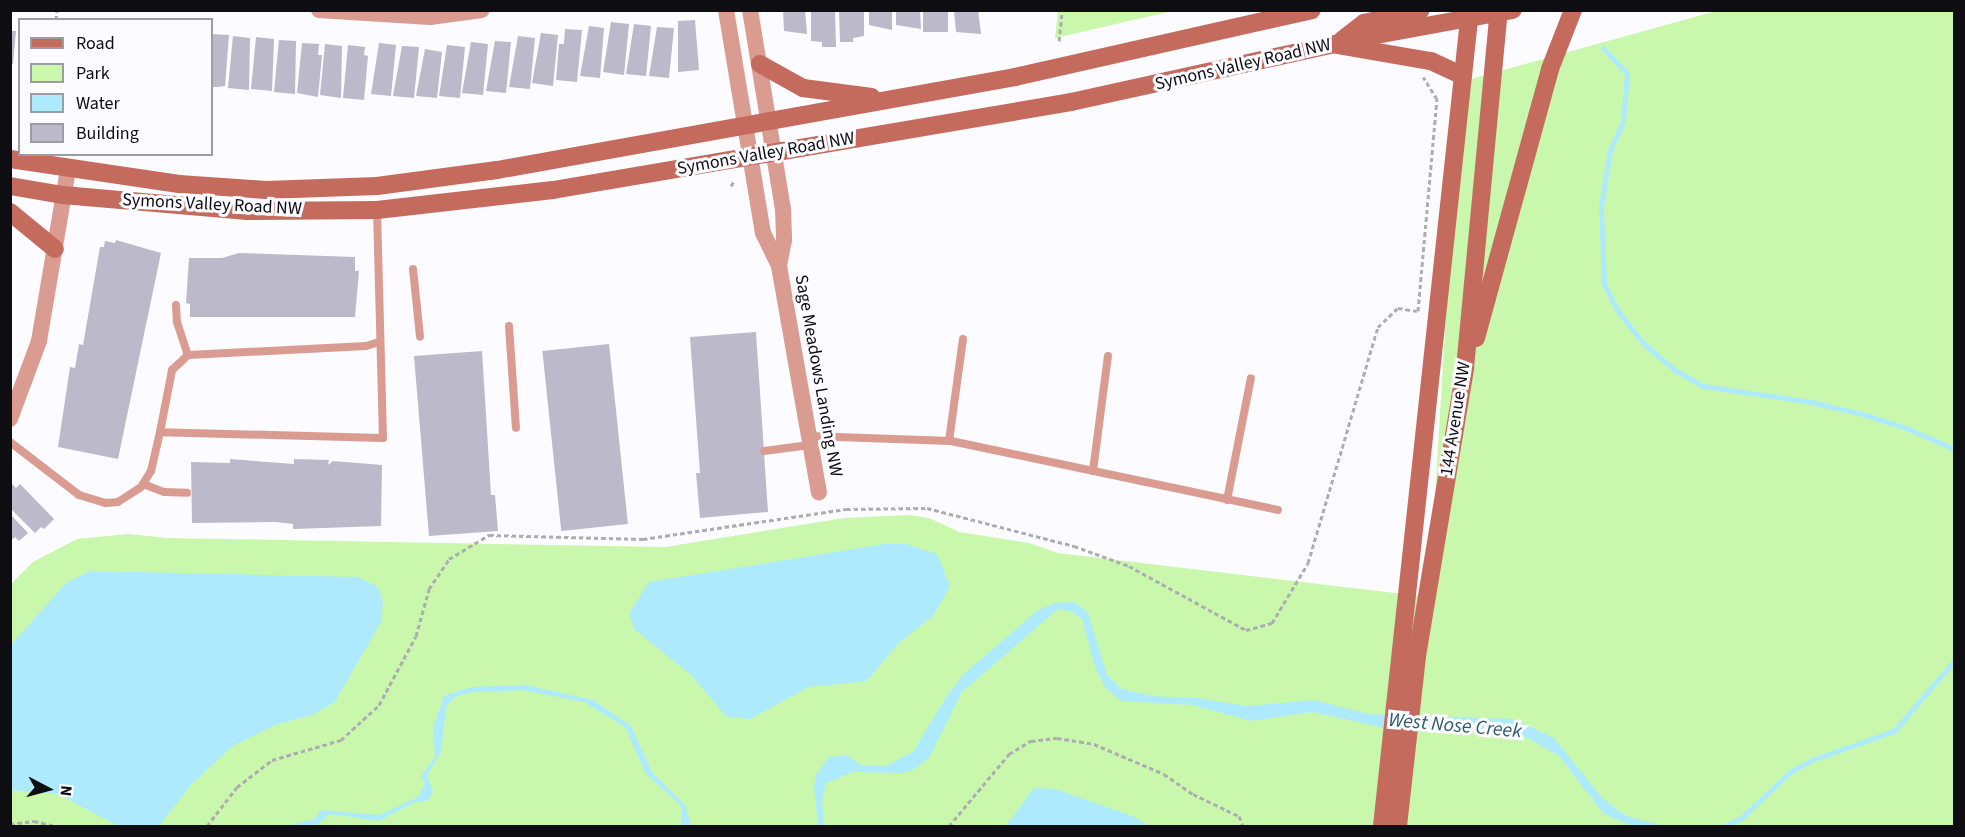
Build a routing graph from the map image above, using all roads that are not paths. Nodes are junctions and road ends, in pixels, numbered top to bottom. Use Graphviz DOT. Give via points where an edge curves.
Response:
graph roads {
  1 [pos="319,10"];
  2 [pos="482,10"];
  3 [pos="726,10"];
  4 [pos="750,10"];
  5 [pos="1312,10"];
  6 [pos="1421,10"];
  7 [pos="1573,10"];
  8 [pos="1503,11"];
  9 [pos="1469,15"];
  10 [pos="1335,44"];
  11 [pos="760,64"];
  12 [pos="1463,76"];
  13 [pos="888,100"];
  14 [pos="769,120"];
  15 [pos="744,124"];
  16 [pos="774,153"];
  17 [pos="749,157"];
  18 [pos="10,159"];
  19 [pos="68,169"];
  20 [pos="10,186"];
  21 [pos="63,195"];
  22 [pos="377,210"];
  23 [pos="10,212"];
  24 [pos="55,249"];
  25 [pos="779,266"];
  26 [pos="413,268"];
  27 [pos="176,305"];
  28 [pos="509,326"];
  29 [pos="420,337"];
  30 [pos="963,339"];
  31 [pos="379,342"];
  32 [pos="188,355"];
  33 [pos="1108,356"];
  34 [pos="1465,368"];
  35 [pos="1251,378"];
  36 [pos="10,419"];
  37 [pos="516,429"];
  38 [pos="160,432"];
  39 [pos="809,440"];
  40 [pos="949,441"];
  41 [pos="10,442"];
  42 [pos="764,451"];
  43 [pos="1093,471"];
  44 [pos="143,484"];
  45 [pos="187,493"];
  46 [pos="819,493"];
  47 [pos="1227,500"];
  48 [pos="1278,510"];
  49 [pos="1409,656"];
  50 [pos="1395,786"];
  51 [pos="1382,826"];
  52 [pos="1398,826"];
  1 -- 2 [label="street" via="430,17"];
  3 -- 15 [label="street, Sage Meadows Landing NW"];
  4 -- 11 [label="street, Sage Meadows Landing NW"];
  5 -- 13 [label="main road, Symons Valley Road NW" via="1015,77"];
  6 -- 10 [label="main road" via="1364,23"];
  7 -- 34 [label="main road" via="1550,69"];
  8 -- 9 [label="main road, Symons Valley Road NW"];
  8 -- 34 [label="main road, 144 Avenue NW"];
  9 -- 10 [label="main road, Symons Valley Road NW"];
  9 -- 12 [label="main road, 144 Avenue NW"];
  10 -- 12 [label="main road" via="1431,61"];
  10 -- 16 [label="main road, Symons Valley Road NW" via="1138,89"];
  11 -- 13 [label="main road" via="803,88"];
  11 -- 14 [label="street, Sage Meadows Landing NW"];
  12 -- 49 [label="main road, 144 Avenue NW"];
  13 -- 14 [label="main road, Symons Valley Road NW"];
  14 -- 15 [label="main road, Symons Valley Road NW"];
  14 -- 16 [label="street, Sage Meadows Landing NW"];
  15 -- 17 [label="street, Sage Meadows Landing NW"];
  15 -- 19 [label="main road, Symons Valley Road NW" via="496,170 377,186 266,190 137,180"];
  16 -- 17 [label="main road, Symons Valley Road NW"];
  16 -- 25 [label="street, Sage Meadows Landing NW" via="784,225"];
  17 -- 22 [label="main road, Symons Valley Road NW" via="553,190"];
  17 -- 25 [label="street, Sage Meadows Landing NW" via="764,233"];
  18 -- 19 [label="main road, Symons Valley Road NW"];
  19 -- 21 [label="street"];
  20 -- 21 [label="main road, Symons Valley Road NW"];
  21 -- 22 [label="main road, Symons Valley Road NW" via="247,211"];
  21 -- 24 [label="street"];
  22 -- 31 [label="lane"];
  23 -- 24 [label="main road"];
  24 -- 36 [label="street" via="39,341"];
  25 -- 39 [label="street, Sage Meadows Landing NW"];
  26 -- 29 [label="lane"];
  27 -- 32 [label="lane"];
  28 -- 37 [label="lane"];
  30 -- 40 [label="lane"];
  31 -- 32 [label="lane" via="366,346"];
  31 -- 38 [label="lane" via="382,438"];
  32 -- 38 [label="lane" via="172,370"];
  33 -- 43 [label="lane"];
  34 -- 49 [label="main road, 144 Avenue NW"];
  35 -- 47 [label="lane"];
  38 -- 44 [label="lane" via="151,471"];
  39 -- 40 [label="lane"];
  39 -- 42 [label="lane"];
  39 -- 46 [label="street, Sage Meadows Landing NW"];
  40 -- 43 [label="lane"];
  41 -- 44 [label="lane" via="90,501 118,502"];
  43 -- 47 [label="lane"];
  44 -- 45 [label="lane" via="164,492"];
  47 -- 48 [label="lane"];
  49 -- 50 [label="main road, 144 Avenue NW"];
  50 -- 51 [label="main road, 144 Avenue NW"];
  50 -- 52 [label="main road, 144 Avenue NW"];
}
